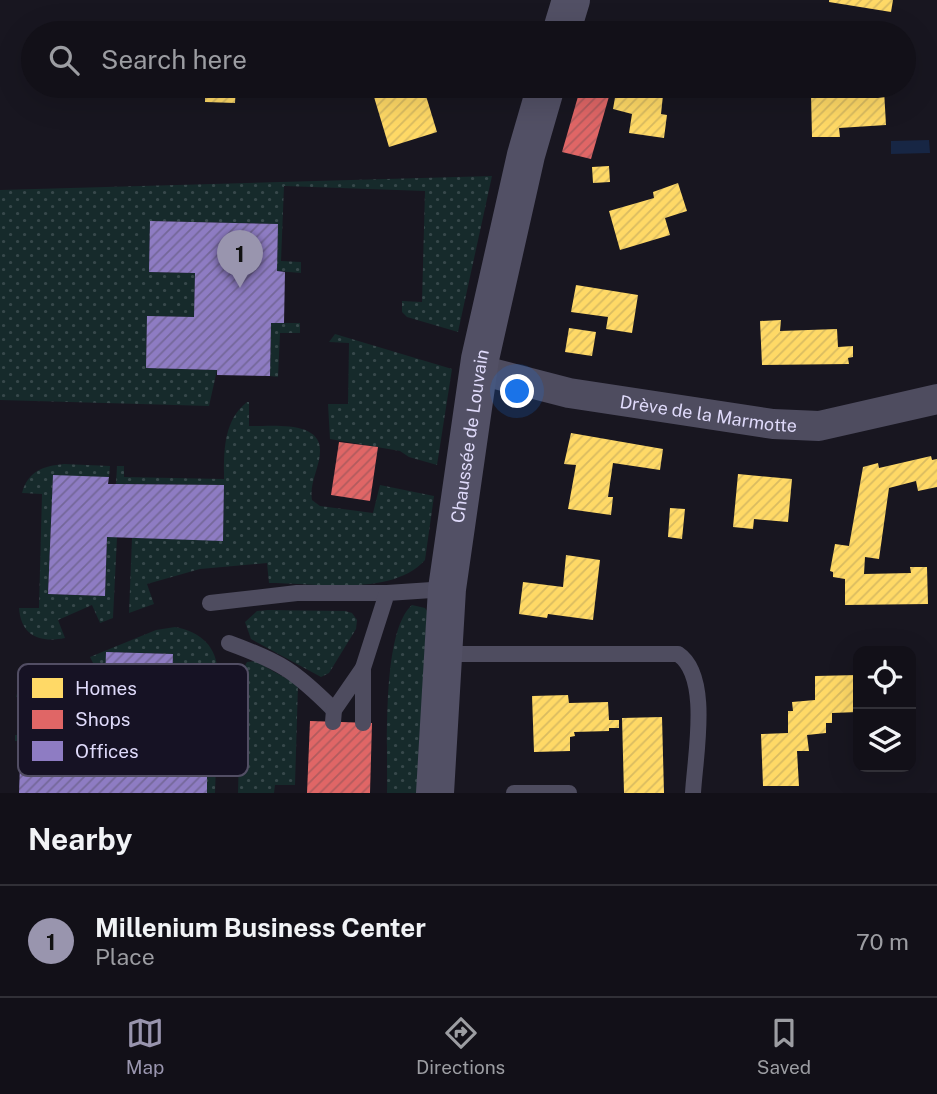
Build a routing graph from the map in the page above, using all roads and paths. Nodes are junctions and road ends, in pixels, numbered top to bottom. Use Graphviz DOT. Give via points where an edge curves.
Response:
graph roads {
  1 [pos="571,0"];
  2 [pos="565,21"];
  3 [pos="543,98"];
  4 [pos="480,370"];
  5 [pos="937,399"];
  6 [pos="447,589"];
  7 [pos="387,593"];
  8 [pos="209,603"];
  9 [pos="229,643"];
  10 [pos="442,654"];
  11 [pos="363,668"];
  12 [pos="363,723"];
  13 [pos="435,793"];
  14 [pos="514,793"];
  15 [pos="569,793"];
  16 [pos="693,793"];
  1 -- 2 [label="main road"];
  3 -- 4 [label="main road, Chaussée de Louvain"];
  4 -- 5 [label="street, Drève de la Marmotte" via="569,393 773,424 820,426"];
  4 -- 6 [label="main road, Chaussée de Louvain"];
  6 -- 7 [label="lane"];
  6 -- 10 [label="main road, Chaussée de Louvain"];
  7 -- 8 [label="lane" via="298,593"];
  7 -- 11 [label="lane"];
  9 -- 11 [label="lane" via="274,659 300,676 334,716"];
  10 -- 13 [label="main road, Chaussée de Louvain"];
  10 -- 16 [label="lane" via="678,654 689,661 697,679"];
  11 -- 12 [label="lane"];
  14 -- 15 [label="lane"];
}
